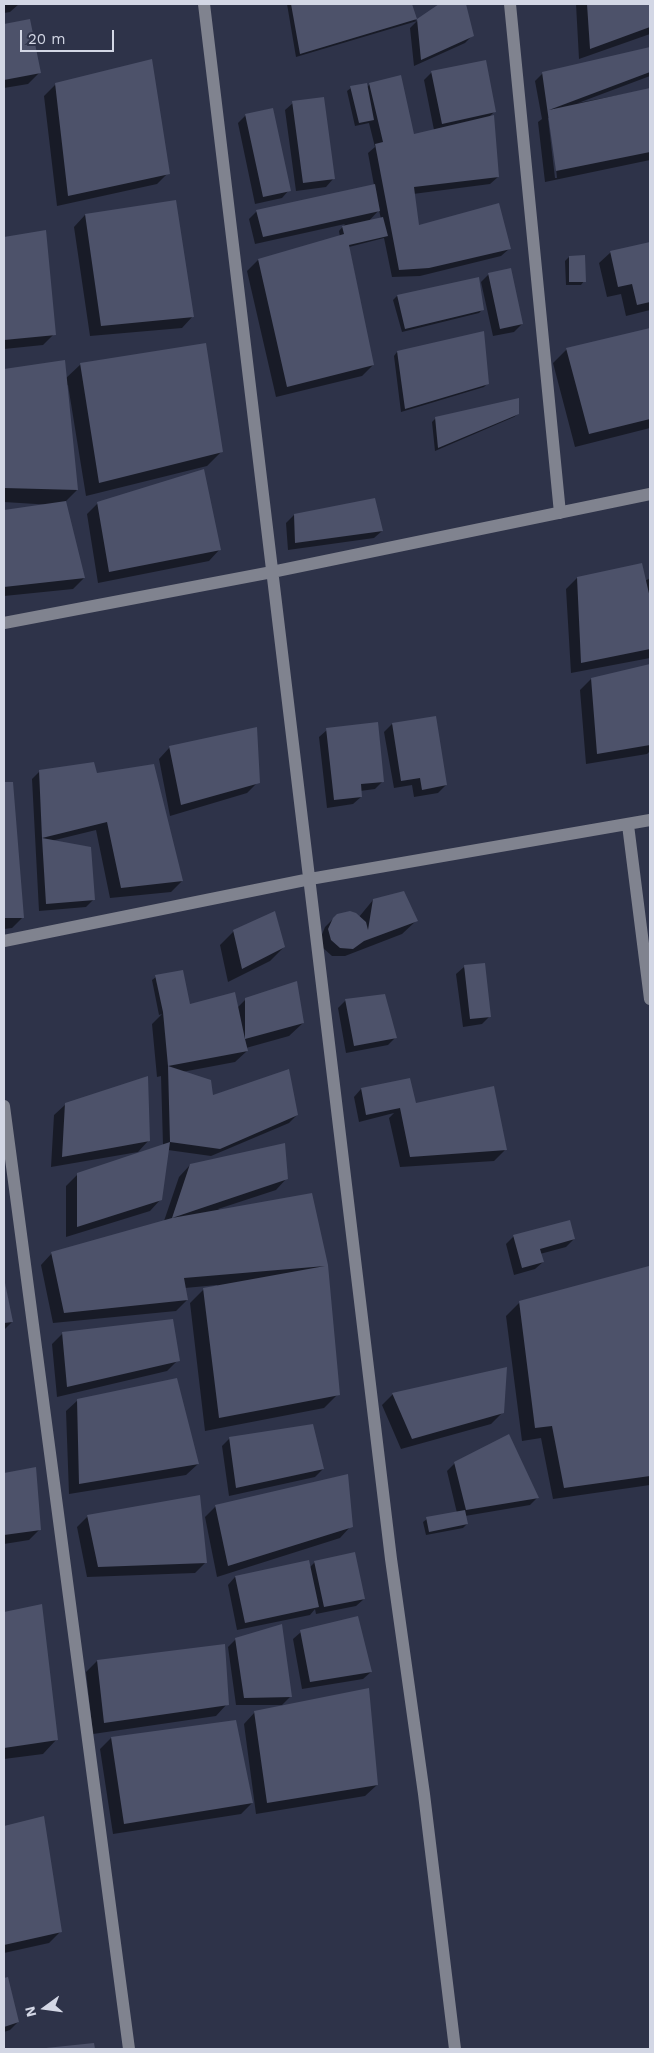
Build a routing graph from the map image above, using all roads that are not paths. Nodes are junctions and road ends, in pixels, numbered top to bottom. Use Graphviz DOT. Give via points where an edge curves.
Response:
graph roads {
  1 [pos="204,4"];
  2 [pos="510,4"];
  3 [pos="650,494"];
  4 [pos="560,513"];
  5 [pos="272,572"];
  6 [pos="4,623"];
  7 [pos="650,820"];
  8 [pos="628,825"];
  9 [pos="310,880"];
  10 [pos="4,941"];
  11 [pos="650,999"];
  12 [pos="4,1106"];
  13 [pos="129,2049"];
  14 [pos="455,2049"];
  1 -- 5 [label="street"];
  2 -- 4 [label="street"];
  3 -- 4 [label="street"];
  4 -- 5 [label="street"];
  5 -- 6 [label="street"];
  5 -- 9 [label="street"];
  7 -- 8 [label="street"];
  8 -- 9 [label="street"];
  8 -- 11 [label="street"];
  9 -- 10 [label="street"];
  9 -- 14 [label="street" via="391,1559"];
  12 -- 13 [label="street"];
}
